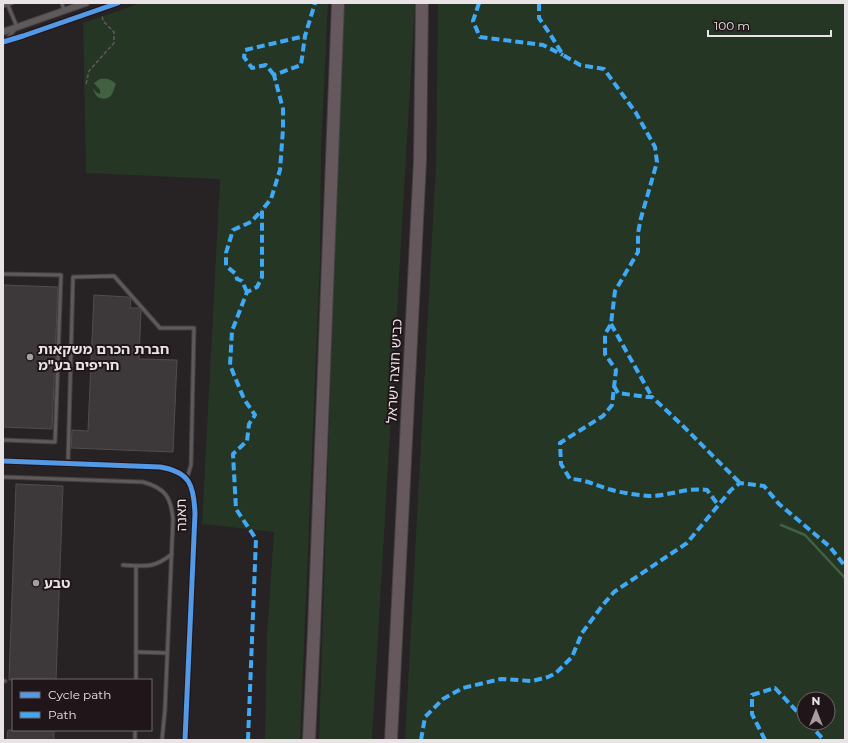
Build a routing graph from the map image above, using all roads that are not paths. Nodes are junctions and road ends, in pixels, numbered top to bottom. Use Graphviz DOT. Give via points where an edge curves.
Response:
graph roads {
  1 [pos="12,3"];
  2 [pos="62,3"];
  3 [pos="86,3"];
  4 [pos="118,3"];
  5 [pos="338,3"];
  6 [pos="422,3"];
  7 [pos="7,4"];
  8 [pos="3,6"];
  9 [pos="64,11"];
  10 [pos="17,27"];
  11 [pos="3,32"];
  12 [pos="4,42"];
  13 [pos="3,274"];
  14 [pos="3,440"];
  15 [pos="3,461"];
  16 [pos="68,463"];
  17 [pos="3,477"];
  18 [pos="187,478"];
  19 [pos="172,554"];
  20 [pos="123,565"];
  21 [pos="136,566"];
  22 [pos="136,652"];
  23 [pos="167,653"];
  24 [pos="136,679"];
  25 [pos="162,740"];
  26 [pos="185,740"];
  27 [pos="309,740"];
  28 [pos="392,740"];
  1 -- 7 [label="lane"];
  2 -- 9 [label="lane"];
  3 -- 9 [label="street"];
  4 -- 12 [label="street"];
  5 -- 27 [label="highway"];
  6 -- 28 [label="highway, כביש חוצה ישראל" via="420,161"];
  7 -- 8 [label="lane"];
  7 -- 10 [label="lane"];
  9 -- 10 [label="street"];
  10 -- 11 [label="street"];
  10 -- 12 [label="lane"];
  13 -- 14 [label="lane" via="60,275 55,442"];
  15 -- 16 [label="street, תאנה"];
  16 -- 18 [label="street, תאנה" via="160,467 177,471"];
  16 -- 18 [label="lane" via="73,277 114,276 160,328 194,328 190,465"];
  17 -- 19 [label="lane" via="143,482 154,485 168,497 172,507"];
  18 -- 26 [label="street, תאנה" via="193,491 195,514"];
  19 -- 21 [label="lane" via="150,566"];
  19 -- 23 [label="lane"];
  20 -- 21 [label="lane"];
  21 -- 22 [label="lane"];
  22 -- 23 [label="lane"];
  22 -- 24 [label="lane"];
  23 -- 25 [label="lane"];
}
